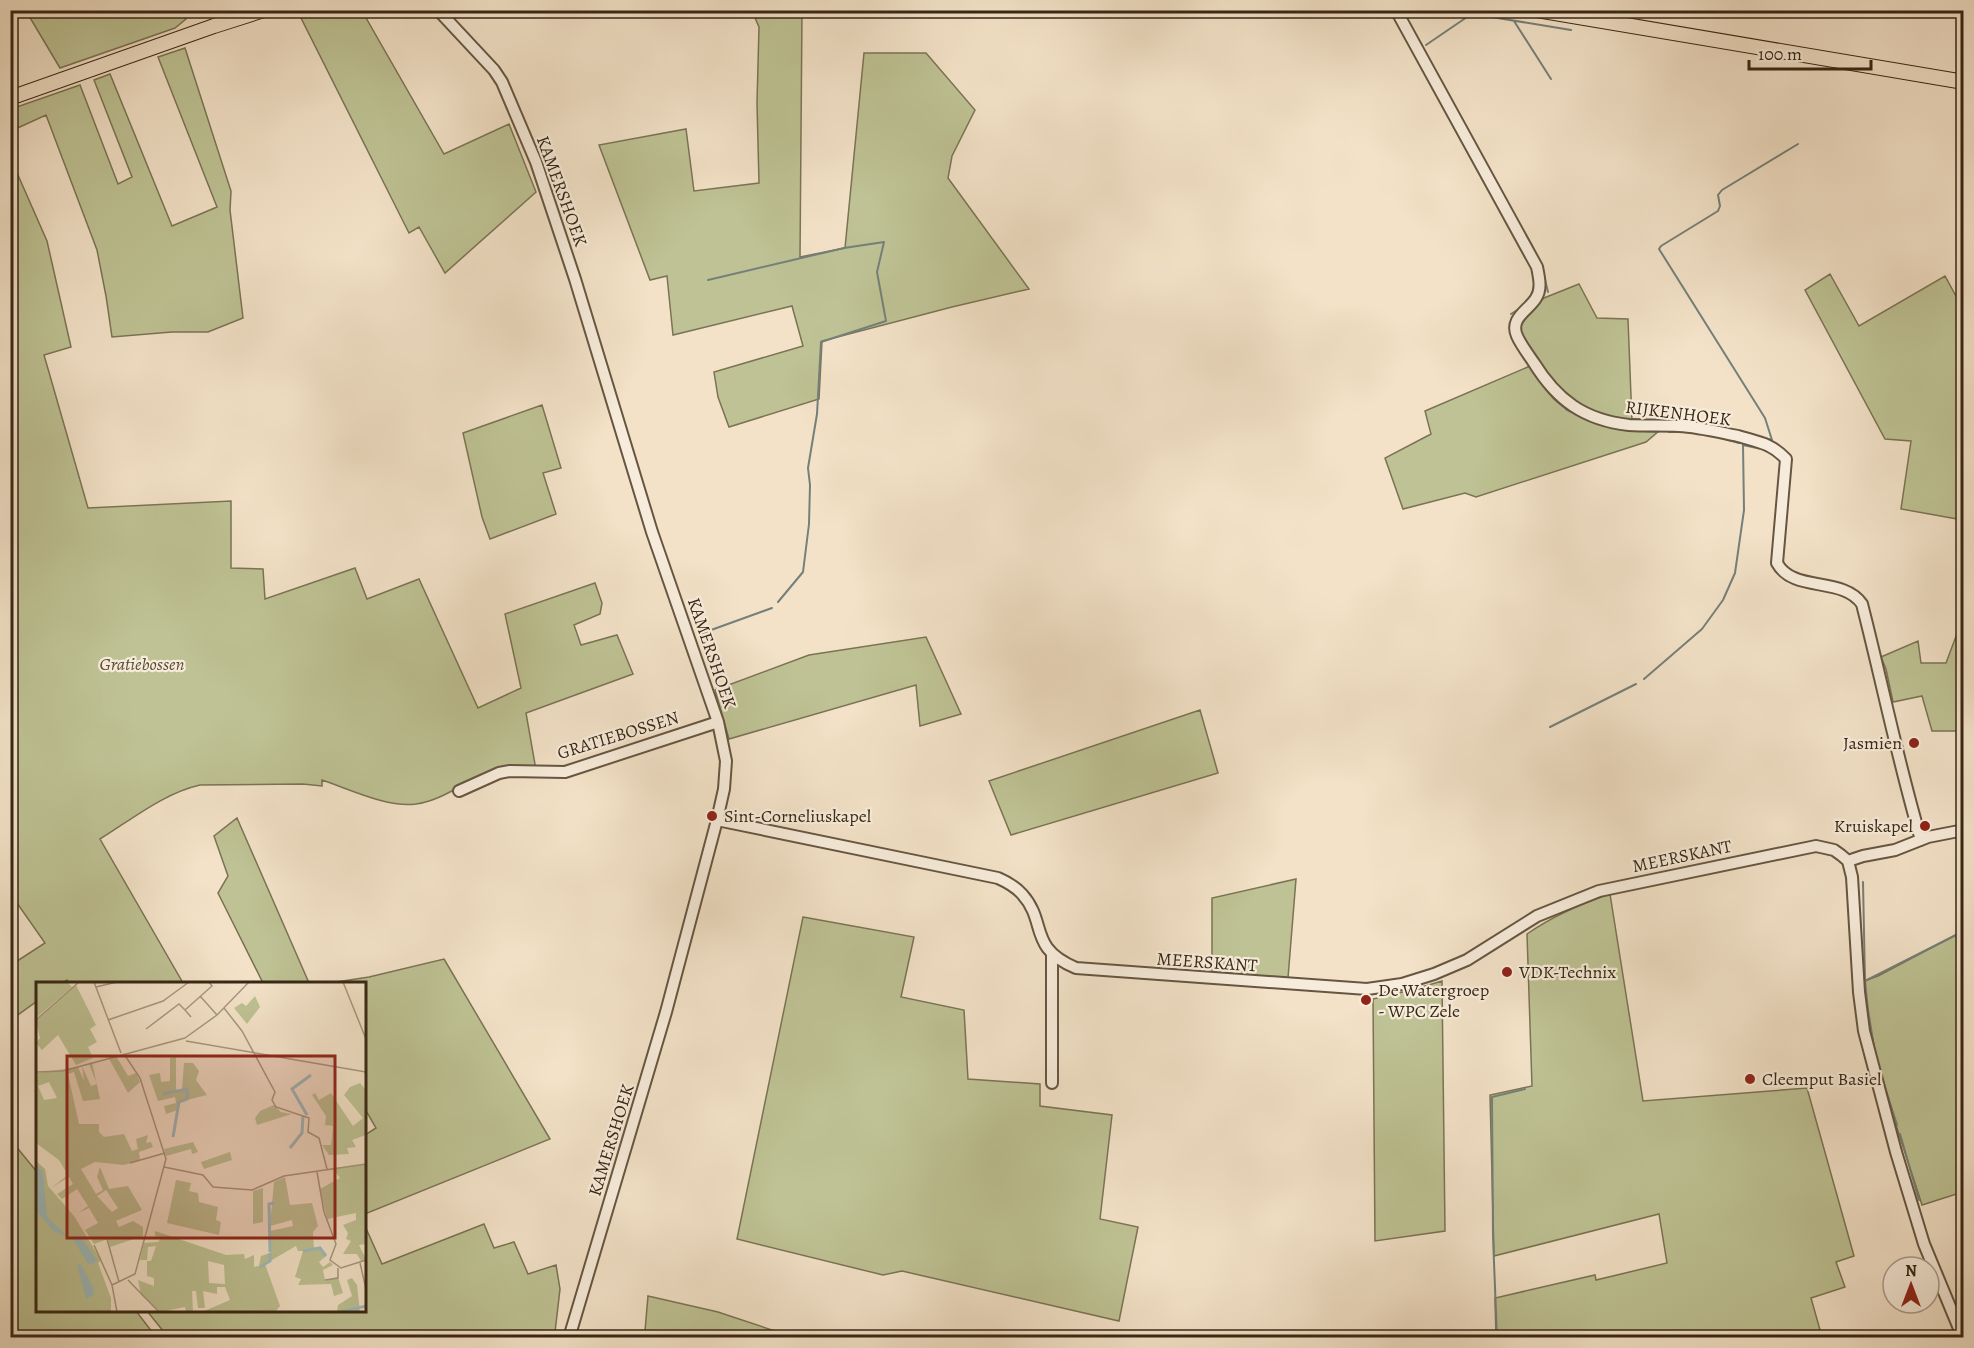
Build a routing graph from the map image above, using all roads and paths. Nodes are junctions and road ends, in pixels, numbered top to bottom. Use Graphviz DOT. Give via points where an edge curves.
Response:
graph roads {
  1 [pos="264,10"];
  2 [pos="438,10"];
  3 [pos="1396,10"];
  4 [pos="1536,10"];
  5 [pos="1964,82"];
  6 [pos="10,98"];
  7 [pos="718,722"];
  8 [pos="459,791"];
  9 [pos="717,820"];
  10 [pos="1964,830"];
  11 [pos="1921,840"];
  12 [pos="1848,861"];
  13 [pos="1052,954"];
  14 [pos="1052,1083"];
  15 [pos="569,1338"];
  16 [pos="1963,1338"];
  1 -- 6 [label="main road"];
  2 -- 7 [label="street, KAMERSHOEK" via="502,82 536,162 652,532"];
  3 -- 11 [label="street, RIJKENHOEK" via="1537,267 1537,297 1515,324 1516,334 1556,393 1572,406 1606,420 1715,431 1767,444 1777,448 1786,459 1777,563 1781,571 1794,578 1848,591 1862,604"];
  4 -- 5 [label="main road"];
  7 -- 8 [label="street, GRATIEBOSSEN" via="565,772 510,771"];
  7 -- 9 [label="street, KAMERSHOEK" via="726,761"];
  9 -- 13 [label="street" via="998,878 1023,895 1042,942"];
  9 -- 15 [label="street, KAMERSHOEK" via="666,1012"];
  10 -- 11 [label="street"];
  11 -- 12 [label="street"];
  12 -- 13 [label="street, MEERSKANT" via="1834,850 1816,846 1599,891 1537,916 1467,960 1418,979 1380,988 1076,968"];
  12 -- 16 [label="street" via="1864,1031 1916,1220"];
  13 -- 14 [label="street"];
}
